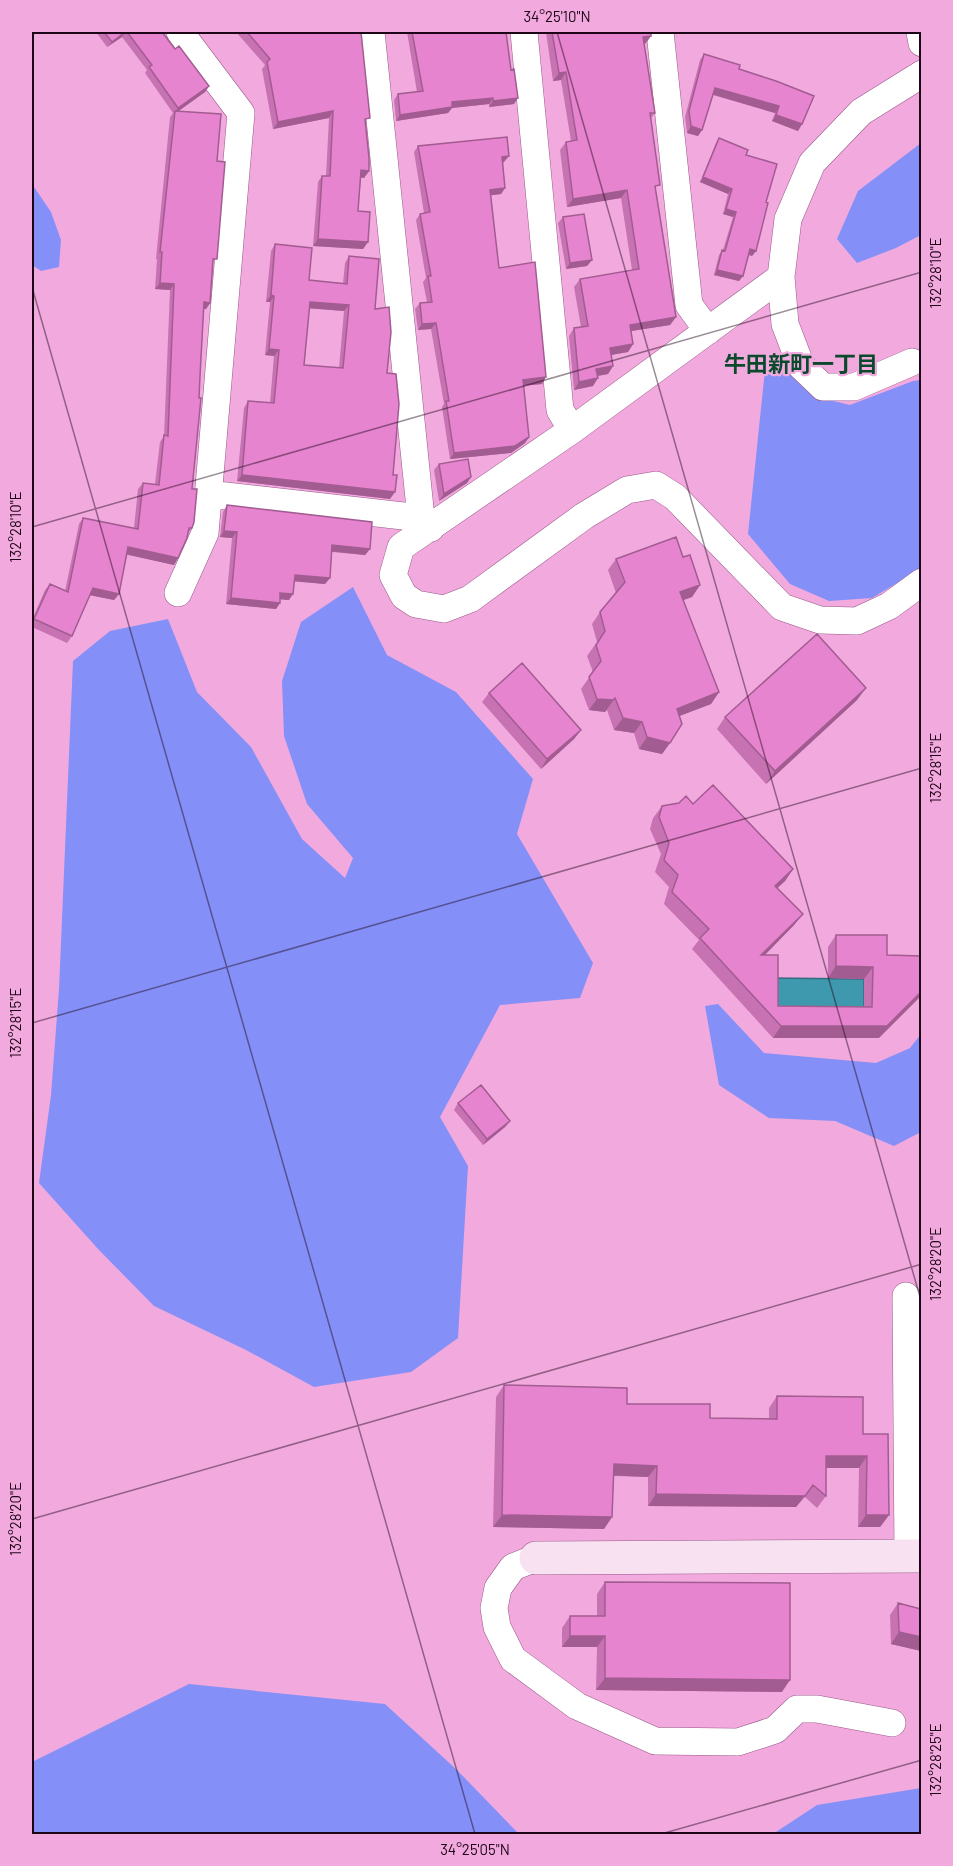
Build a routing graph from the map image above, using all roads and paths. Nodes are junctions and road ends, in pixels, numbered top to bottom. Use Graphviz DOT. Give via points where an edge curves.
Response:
graph roads {
  1 [pos="180,32"];
  2 [pos="371,32"];
  3 [pos="524,32"];
  4 [pos="660,32"];
  5 [pos="920,32"];
  6 [pos="921,43"];
  7 [pos="921,74"];
  8 [pos="782,277"];
  9 [pos="708,332"];
  10 [pos="912,362"];
  11 [pos="572,430"];
  12 [pos="208,494"];
  13 [pos="426,523"];
  14 [pos="921,582"];
  15 [pos="178,593"];
  16 [pos="906,1296"];
  17 [pos="915,1556"];
  18 [pos="536,1558"];
  19 [pos="892,1723"];
  1 -- 12 [label="street" via="241,113"];
  2 -- 13 [label="street"];
  3 -- 11 [label="street" via="560,410"];
  4 -- 9 [label="street" via="689,304"];
  5 -- 6 [label="street"];
  7 -- 8 [label="street" via="861,112 812,163 788,219"];
  8 -- 9 [label="street"];
  8 -- 10 [label="street" via="785,324 801,366 823,387 854,387"];
  9 -- 11 [label="street"];
  11 -- 13 [label="street"];
  12 -- 13 [label="street"];
  12 -- 15 [label="street" via="205,533"];
  13 -- 14 [label="street" via="401,547 393,575 404,596 416,604 444,609 470,599 584,516 627,490 656,485 675,497 782,607 820,620 857,621 889,606"];
  16 -- 17 [label="street"];
  17 -- 18 [label="street"];
  18 -- 19 [label="street" via="513,1567 498,1588 494,1608 497,1627 513,1659 577,1706 655,1741 738,1742 776,1730 797,1709"];
}
